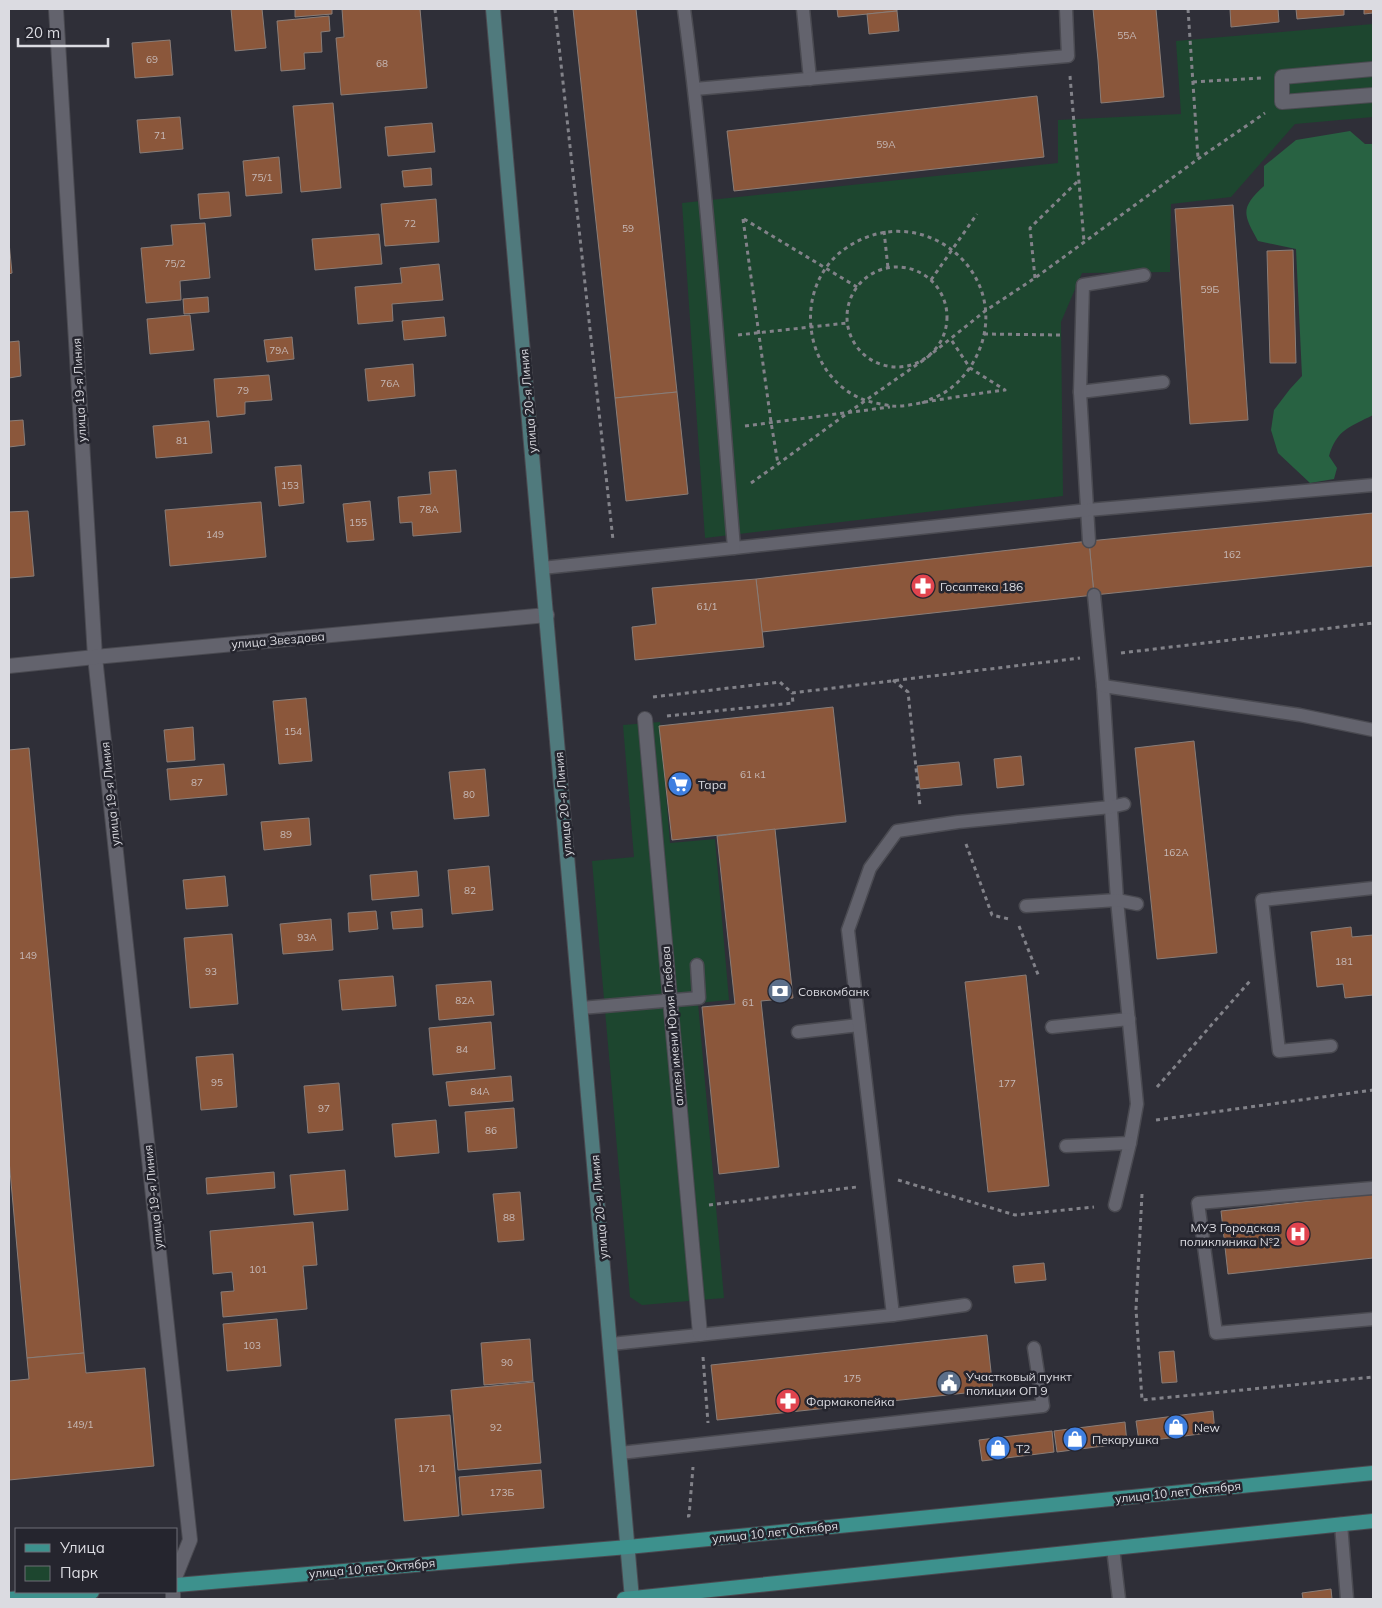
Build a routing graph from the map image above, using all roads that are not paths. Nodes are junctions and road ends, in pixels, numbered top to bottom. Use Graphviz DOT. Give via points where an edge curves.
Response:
graph roads {
  1 [pos="56,9"];
  2 [pos="493,9"];
  3 [pos="684,9"];
  4 [pos="803,9"];
  5 [pos="1066,9"];
  6 [pos="1373,69"];
  7 [pos="810,79"];
  8 [pos="695,89"];
  9 [pos="1373,95"];
  10 [pos="1144,275"];
  11 [pos="1163,382"];
  12 [pos="1080,392"];
  13 [pos="1373,485"];
  14 [pos="1088,510"];
  15 [pos="1089,541"];
  16 [pos="734,548"];
  17 [pos="542,568"];
  18 [pos="1094,595"];
  19 [pos="547,615"];
  20 [pos="95,657"];
  21 [pos="9,666"];
  22 [pos="1103,686"];
  23 [pos="645,719"];
  24 [pos="1373,730"];
  25 [pos="1124,804"];
  26 [pos="1111,807"];
  27 [pos="1373,888"];
  28 [pos="1117,900"];
  29 [pos="1137,904"];
  30 [pos="1026,906"];
  31 [pos="697,965"];
  32 [pos="670,1001"];
  33 [pos="581,1008"];
  34 [pos="1128,1019"];
  35 [pos="859,1025"];
  36 [pos="1052,1027"];
  37 [pos="798,1032"];
  38 [pos="1331,1046"];
  39 [pos="1130,1143"];
  40 [pos="1066,1146"];
  41 [pos="1373,1188"];
  42 [pos="1115,1205"];
  43 [pos="965,1305"];
  44 [pos="893,1314"];
  45 [pos="1373,1319"];
  46 [pos="700,1334"];
  47 [pos="610,1344"];
  48 [pos="1034,1348"];
  49 [pos="620,1453"];
  50 [pos="1373,1473"];
  51 [pos="1373,1521"];
  52 [pos="1341,1524"];
  53 [pos="628,1547"];
  54 [pos="1113,1548"];
  55 [pos="178,1570"];
  56 [pos="178,1585"];
  57 [pos="80,1593"];
  58 [pos="9,1599"];
  59 [pos="629,1599"];
  60 [pos="1119,1599"];
  61 [pos="1347,1599"];
  1 -- 20 [label="street, улица 19-я Линия"];
  2 -- 17 [label="main road, улица 20-я Линия"];
  3 -- 8 [label="lane"];
  4 -- 7 [label="lane"];
  5 -- 7 [label="lane" via="1068,56"];
  6 -- 9 [label="street" via="1282,77 1282,102"];
  7 -- 8 [label="lane"];
  8 -- 16 [label="lane"];
  10 -- 12 [label="lane" via="1083,286"];
  11 -- 12 [label="lane"];
  12 -- 14 [label="lane"];
  13 -- 14 [label="lane"];
  14 -- 15 [label="lane"];
  14 -- 16 [label="lane"];
  16 -- 17 [label="lane"];
  17 -- 19 [label="main road, улица 20-я Линия"];
  18 -- 22 [label="lane"];
  19 -- 20 [label="street, улица Звездова"];
  19 -- 33 [label="main road, улица 20-я Линия"];
  20 -- 21 [label="street, улица Звездова"];
  20 -- 55 [label="street, улица 19-я Линия" via="190,1540"];
  22 -- 24 [label="lane" via="1300,715"];
  22 -- 26 [label="lane"];
  23 -- 32 [label="street, аллея имени Юрия Глебова"];
  25 -- 26 [label="lane"];
  26 -- 28 [label="lane"];
  26 -- 35 [label="lane" via="897,831 870,868 848,930"];
  27 -- 38 [label="lane" via="1262,900 1279,1051"];
  28 -- 29 [label="lane"];
  28 -- 30 [label="lane"];
  28 -- 34 [label="lane"];
  31 -- 32 [label="lane" via="699,998"];
  32 -- 33 [label="lane"];
  32 -- 46 [label="street, аллея имени Юрия Глебова"];
  33 -- 47 [label="main road, улица 20-я Линия"];
  34 -- 36 [label="lane"];
  34 -- 39 [label="lane" via="1137,1104"];
  35 -- 37 [label="lane"];
  35 -- 44 [label="lane"];
  39 -- 40 [label="lane"];
  39 -- 42 [label="lane"];
  41 -- 45 [label="lane" via="1198,1203 1216,1333"];
  43 -- 44 [label="lane"];
  44 -- 46 [label="lane"];
  46 -- 47 [label="lane"];
  47 -- 49 [label="main road, улица 20-я Линия"];
  48 -- 49 [label="lane" via="1043,1406"];
  49 -- 53 [label="main road, улица 20-я Линия"];
  50 -- 53 [label="main road, улица 10 лет Октября"];
  51 -- 52 [label="main road"];
  52 -- 54 [label="main road"];
  52 -- 61 [label="lane"];
  53 -- 56 [label="main road, улица 10 лет Октября"];
  53 -- 59 [label="main road, улица 20-я Линия"];
  54 -- 59 [label="main road"];
  54 -- 60 [label="lane"];
  57 -- 58 [label="main road"];
}
